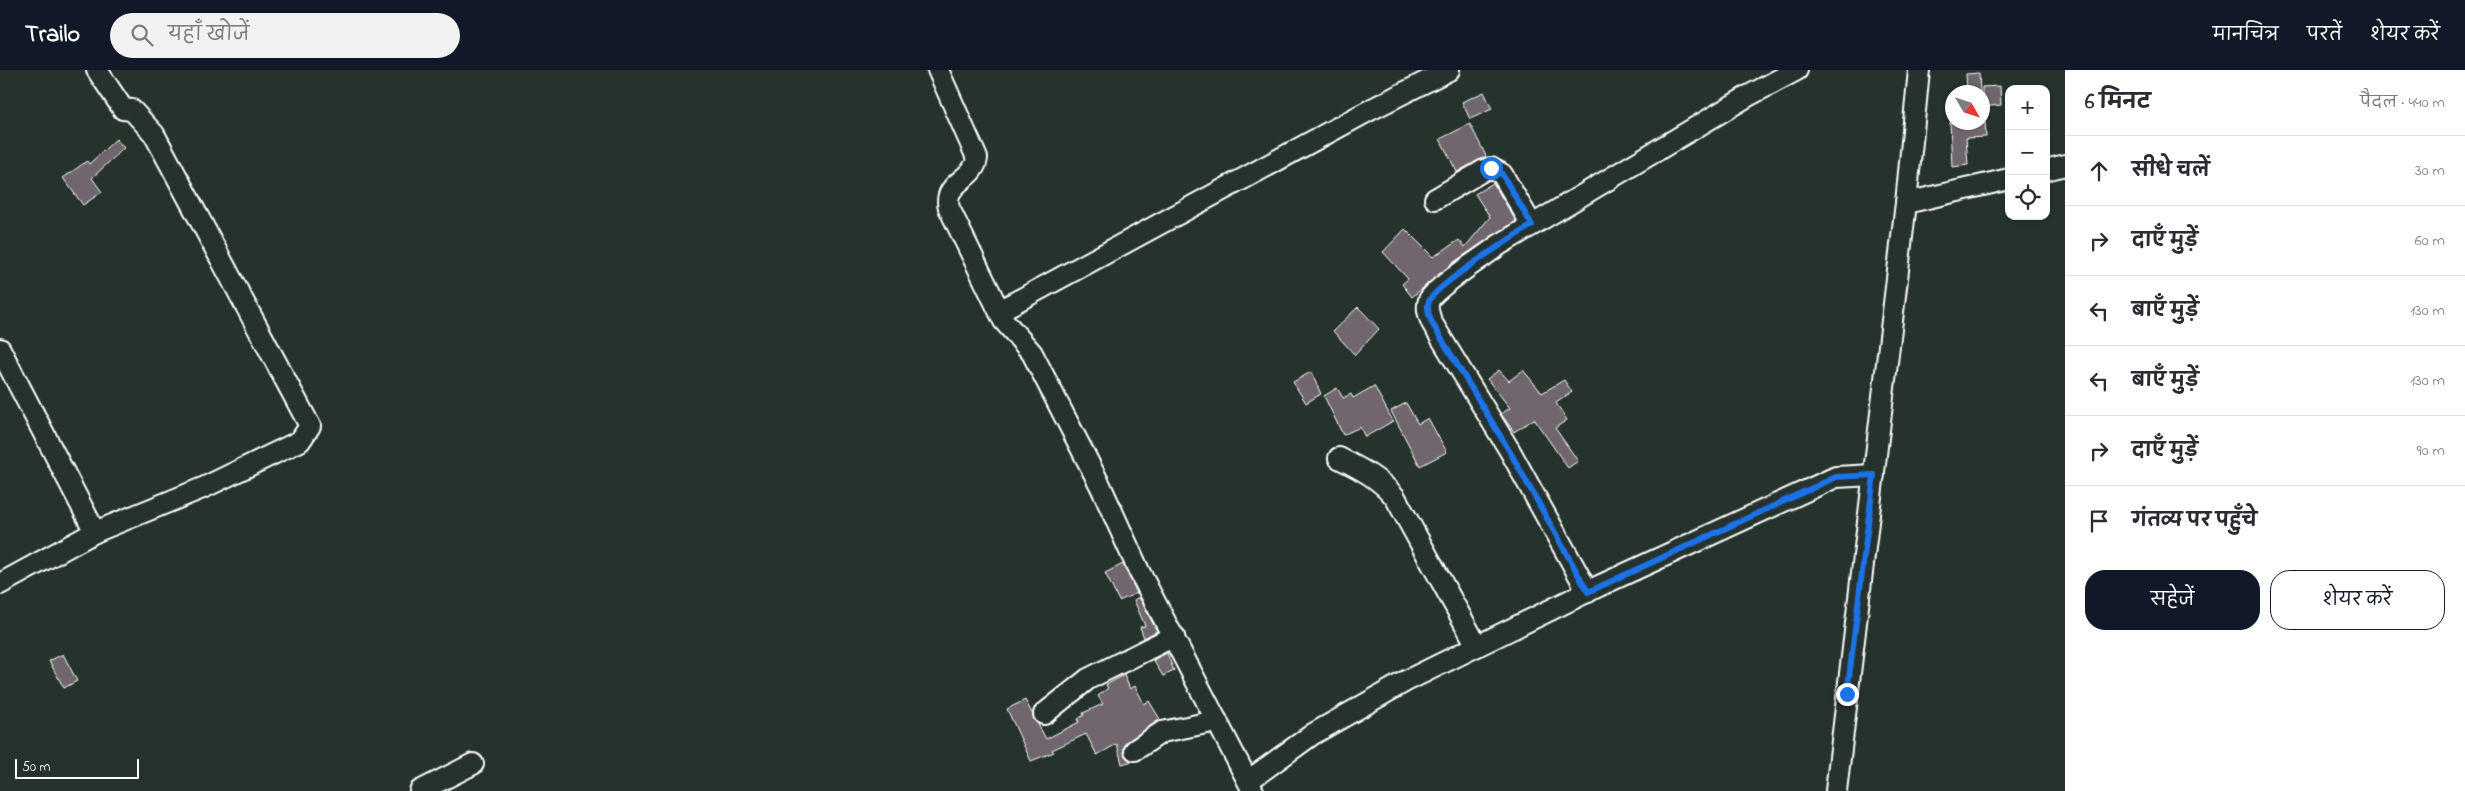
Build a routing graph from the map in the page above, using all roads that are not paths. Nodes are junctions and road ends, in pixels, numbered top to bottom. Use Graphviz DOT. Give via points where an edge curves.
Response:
graph roads {
  1 [pos="97,70"];
  2 [pos="938,70"];
  3 [pos="1449,70"];
  4 [pos="1797,70"];
  5 [pos="1920,70"];
  6 [pos="2065,165"];
  7 [pos="2050,169"];
  8 [pos="2005,180"];
  9 [pos="1434,199"];
  10 [pos="1906,203"];
  11 [pos="1532,225"];
  12 [pos="999,311"];
  13 [pos="0,350"];
  14 [pos="1339,458"];
  15 [pos="1874,475"];
  16 [pos="95,532"];
  17 [pos="0,584"];
  18 [pos="1588,592"];
  19 [pos="1174,636"];
  20 [pos="1478,646"];
  21 [pos="1044,714"];
  22 [pos="1217,721"];
  23 [pos="1135,750"];
  24 [pos="473,764"];
  25 [pos="1250,786"];
  26 [pos="420,791"];
  27 [pos="1836,791"];
  1 -- 16 [label="street" via="122,110 132,110 154,134 310,426 300,441 244,469"];
  2 -- 12 [label="street" via="977,158 974,169 950,190 947,202"];
  3 -- 12 [label="street"];
  4 -- 11 [label="street"];
  5 -- 10 [label="street"];
  6 -- 7 [label="street"];
  8 -- 10 [label="street"];
  9 -- 11 [label="street" via="1491,168 1502,174"];
  10 -- 15 [label="street"];
  11 -- 18 [label="street" via="1499,245 1433,295 1428,308 1432,323 1510,452"];
  12 -- 19 [label="street" via="1032,352"];
  13 -- 16 [label="street"];
  14 -- 20 [label="street" via="1373,476 1395,497"];
  15 -- 18 [label="street" via="1836,477"];
  15 -- 27 [label="street"];
  16 -- 17 [label="street"];
  18 -- 20 [label="street"];
  19 -- 21 [label="street" via="1088,679"];
  19 -- 22 [label="street"];
  20 -- 25 [label="street" via="1363,704 1313,734"];
  22 -- 23 [label="street" via="1162,732"];
  22 -- 25 [label="street"];
  24 -- 26 [label="street"];
}
